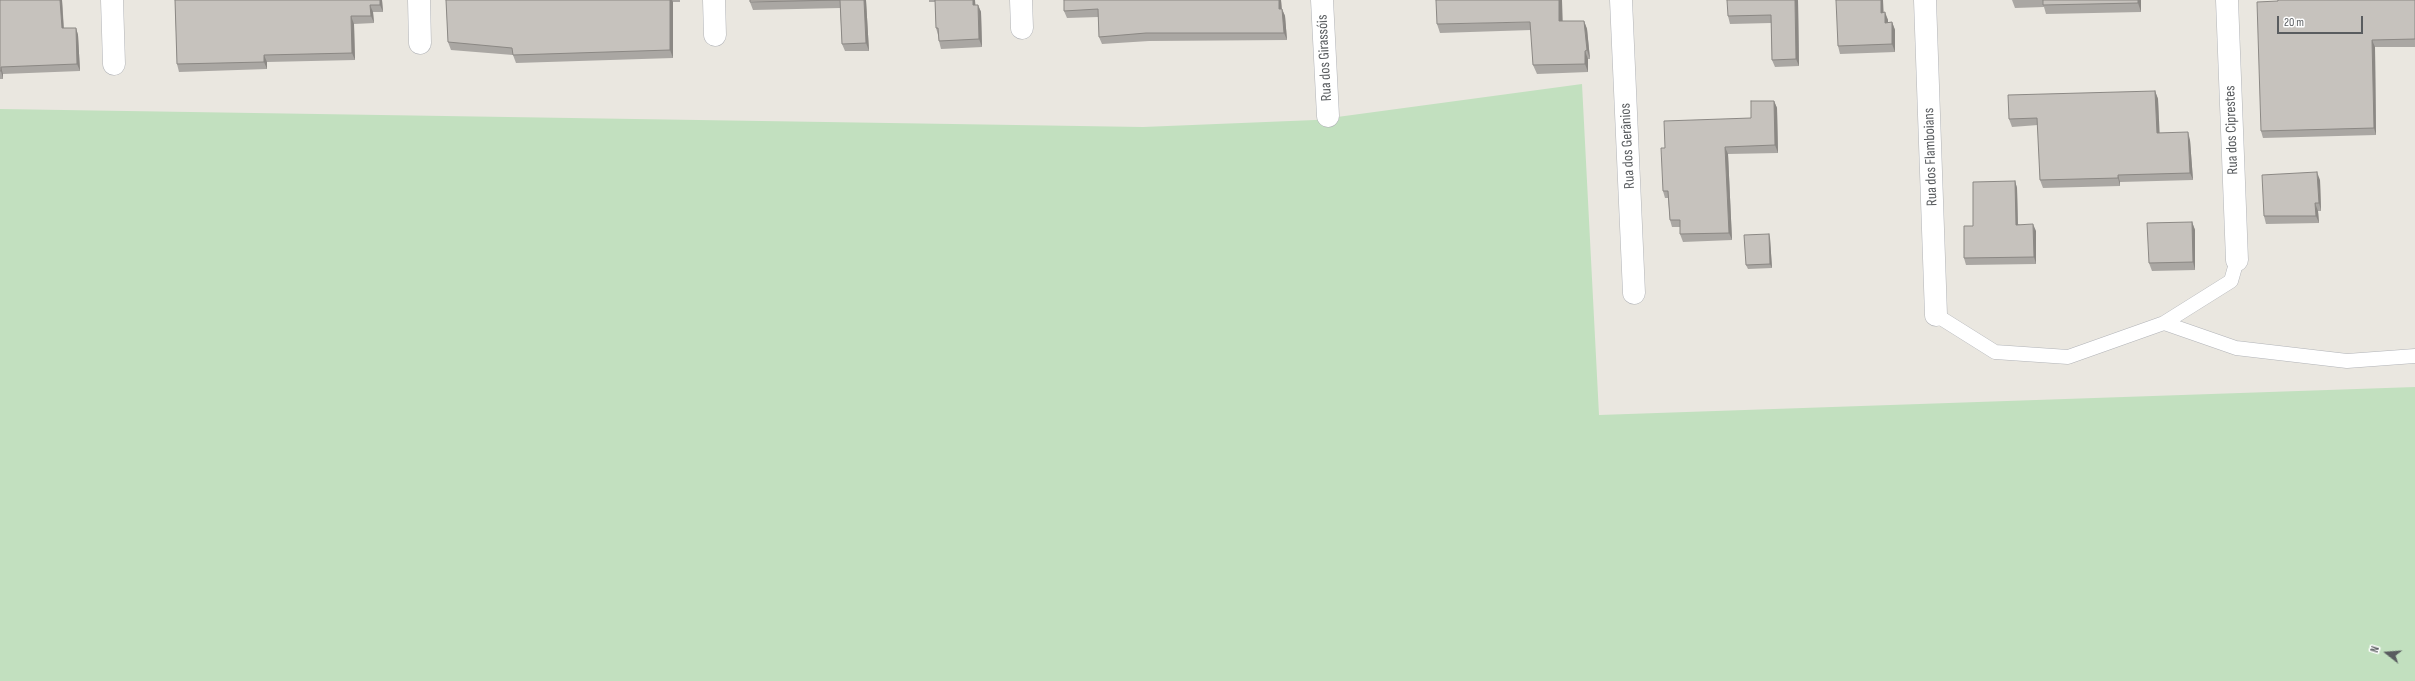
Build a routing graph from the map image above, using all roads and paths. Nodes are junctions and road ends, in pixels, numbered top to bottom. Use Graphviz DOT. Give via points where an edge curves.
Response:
graph roads {
  1 [pos="112,0"];
  2 [pos="418,0"];
  3 [pos="714,0"];
  4 [pos="1021,0"];
  5 [pos="1322,0"];
  6 [pos="1621,0"];
  7 [pos="1925,0"];
  8 [pos="2227,0"];
  9 [pos="1022,28"];
  10 [pos="715,35"];
  11 [pos="420,43"];
  12 [pos="114,64"];
  13 [pos="1328,116"];
  14 [pos="2237,260"];
  15 [pos="1634,293"];
  16 [pos="1936,315"];
  17 [pos="2164,324"];
  18 [pos="2415,356"];
  1 -- 12 [label="street"];
  2 -- 11 [label="street"];
  3 -- 10 [label="street"];
  4 -- 9 [label="street"];
  5 -- 13 [label="street, Rua dos Girassóis"];
  6 -- 15 [label="street, Rua dos Gerânios"];
  7 -- 16 [label="street, Rua dos Flamboians"];
  8 -- 14 [label="street, Rua dos Ciprestes"];
  14 -- 17 [label="lane" via="2231,281"];
  16 -- 17 [label="lane" via="1995,352 2068,357"];
  17 -- 18 [label="lane" via="2236,348 2347,361"];
}
